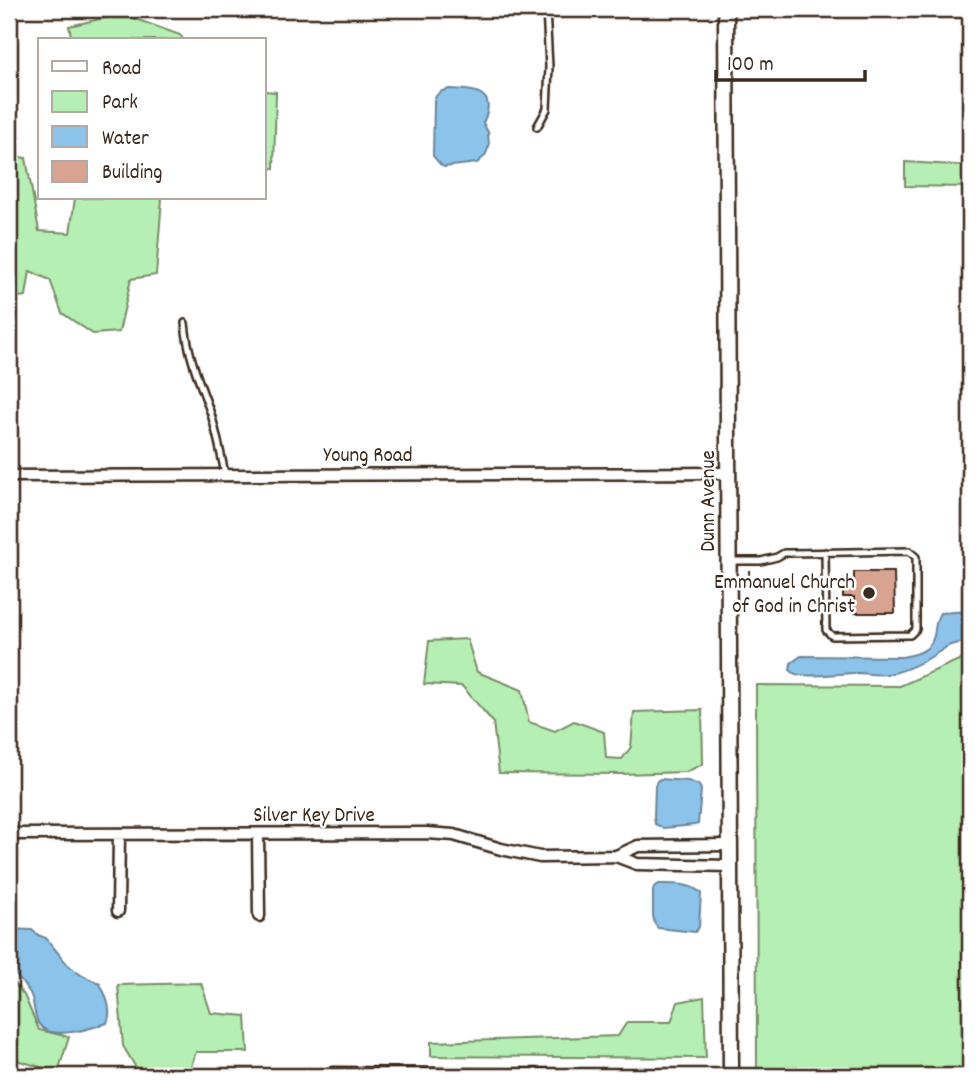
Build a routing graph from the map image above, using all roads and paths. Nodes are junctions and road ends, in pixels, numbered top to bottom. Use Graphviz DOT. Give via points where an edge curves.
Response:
graph roads {
  1 [pos="546,9"];
  2 [pos="726,9"];
  3 [pos="537,127"];
  4 [pos="185,323"];
  5 [pos="728,473"];
  6 [pos="225,474"];
  7 [pos="9,476"];
  8 [pos="825,552"];
  9 [pos="728,561"];
  10 [pos="749,570"];
  11 [pos="748,577"];
  12 [pos="9,834"];
  13 [pos="119,834"];
  14 [pos="258,834"];
  15 [pos="730,845"];
  16 [pos="616,856"];
  17 [pos="730,866"];
  18 [pos="118,911"];
  19 [pos="259,916"];
  20 [pos="204,1073"];
  21 [pos="333,1073"];
  22 [pos="631,1076"];
  23 [pos="731,1076"];
  1 -- 3 [label="lane" via="547,109"];
  2 -- 5 [label="main road, Dunn Avenue"];
  4 -- 6 [label="lane" via="191,361 212,418"];
  5 -- 6 [label="street, Young Road"];
  5 -- 9 [label="main road, Dunn Avenue"];
  6 -- 7 [label="street, Young Road"];
  8 -- 8 [label="lane" via="909,551 916,557 916,629 910,635 832,636 826,630"];
  8 -- 9 [label="lane"];
  9 -- 15 [label="main road, Dunn Avenue"];
  10 -- 11 [label="path"];
  12 -- 13 [label="street, Silver Key Drive"];
  13 -- 14 [label="street, Silver Key Drive"];
  13 -- 18 [label="street"];
  14 -- 16 [label="street, Silver Key Drive" via="427,833 454,835 540,857"];
  14 -- 19 [label="street"];
  15 -- 16 [label="street, Silver Key Drive" via="638,846"];
  15 -- 17 [label="main road, Dunn Avenue"];
  16 -- 17 [label="street, Silver Key Drive" via="637,864"];
  17 -- 23 [label="main road, Dunn Avenue"];
  20 -- 21 [label="lane"];
  21 -- 22 [label="street"];
}
